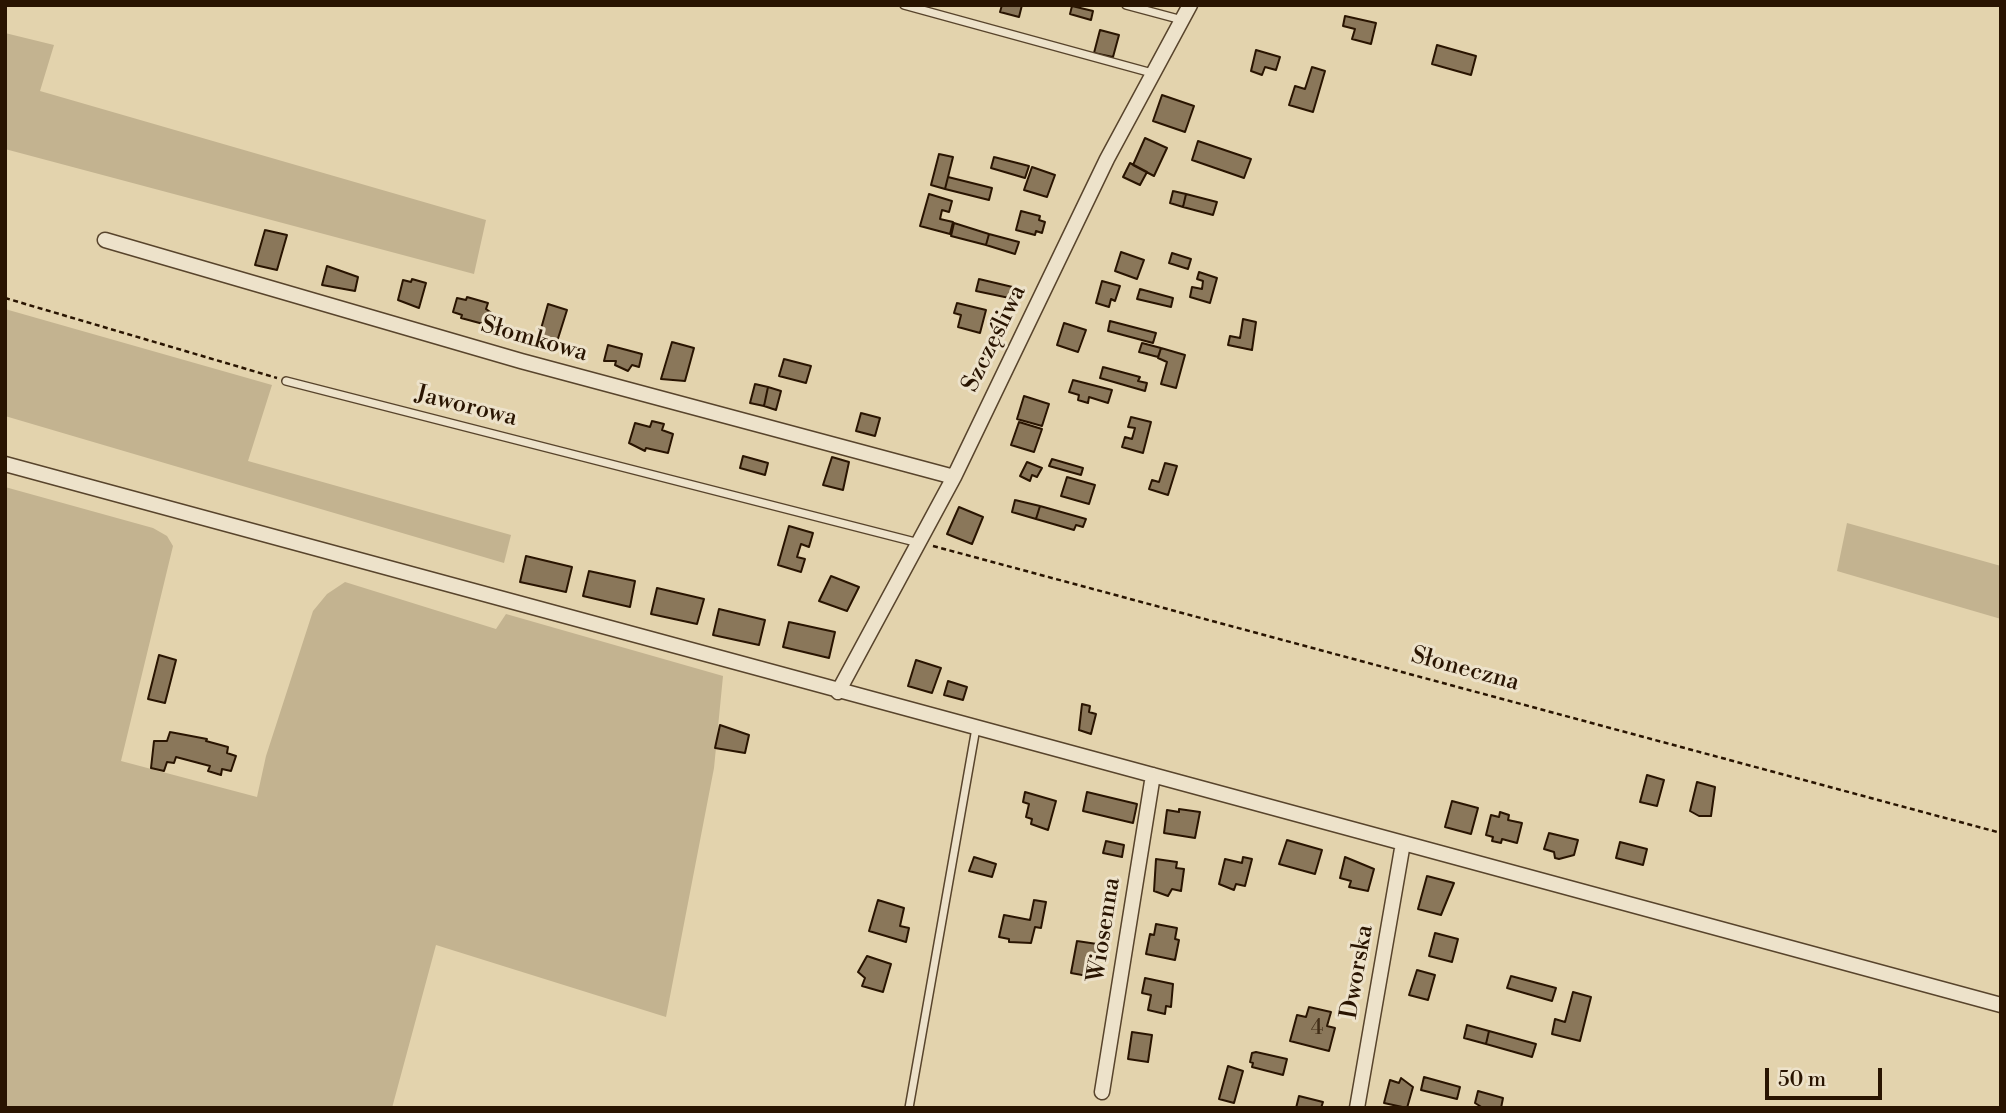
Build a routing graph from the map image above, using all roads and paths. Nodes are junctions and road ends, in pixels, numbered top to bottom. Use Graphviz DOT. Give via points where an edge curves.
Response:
graph roads {
  1 [pos="904,5"];
  2 [pos="1126,5"];
  3 [pos="1190,5"];
  4 [pos="1183,20"];
  5 [pos="1152,73"];
  6 [pos="105,240"];
  7 [pos="5,298"];
  8 [pos="286,381"];
  9 [pos="5,464"];
  10 [pos="954,477"];
  11 [pos="919,543"];
  12 [pos="838,692"];
  13 [pos="976,729"];
  14 [pos="1153,775"];
  15 [pos="2001,833"];
  16 [pos="1403,843"];
  17 [pos="2001,1005"];
  18 [pos="1102,1092"];
  19 [pos="909,1108"];
  20 [pos="1357,1108"];
  1 -- 5 [label="lane"];
  2 -- 4 [label="lane"];
  3 -- 4 [label="street, Szczęśliwa"];
  4 -- 5 [label="street, Szczęśliwa"];
  5 -- 10 [label="street, Szczęśliwa"];
  6 -- 10 [label="street, Słomkowa" via="534,364"];
  7 -- 8 [label="path"];
  8 -- 11 [label="lane, Jaworowa"];
  9 -- 12 [label="street"];
  10 -- 11 [label="street, Szczęśliwa"];
  11 -- 12 [label="street, Szczęśliwa"];
  11 -- 15 [label="path, Słoneczna"];
  12 -- 13 [label="street"];
  13 -- 14 [label="street"];
  13 -- 19 [label="lane"];
  14 -- 16 [label="street"];
  14 -- 18 [label="street, Wiosenna"];
  16 -- 17 [label="street"];
  16 -- 20 [label="street, Dworska"];
}
